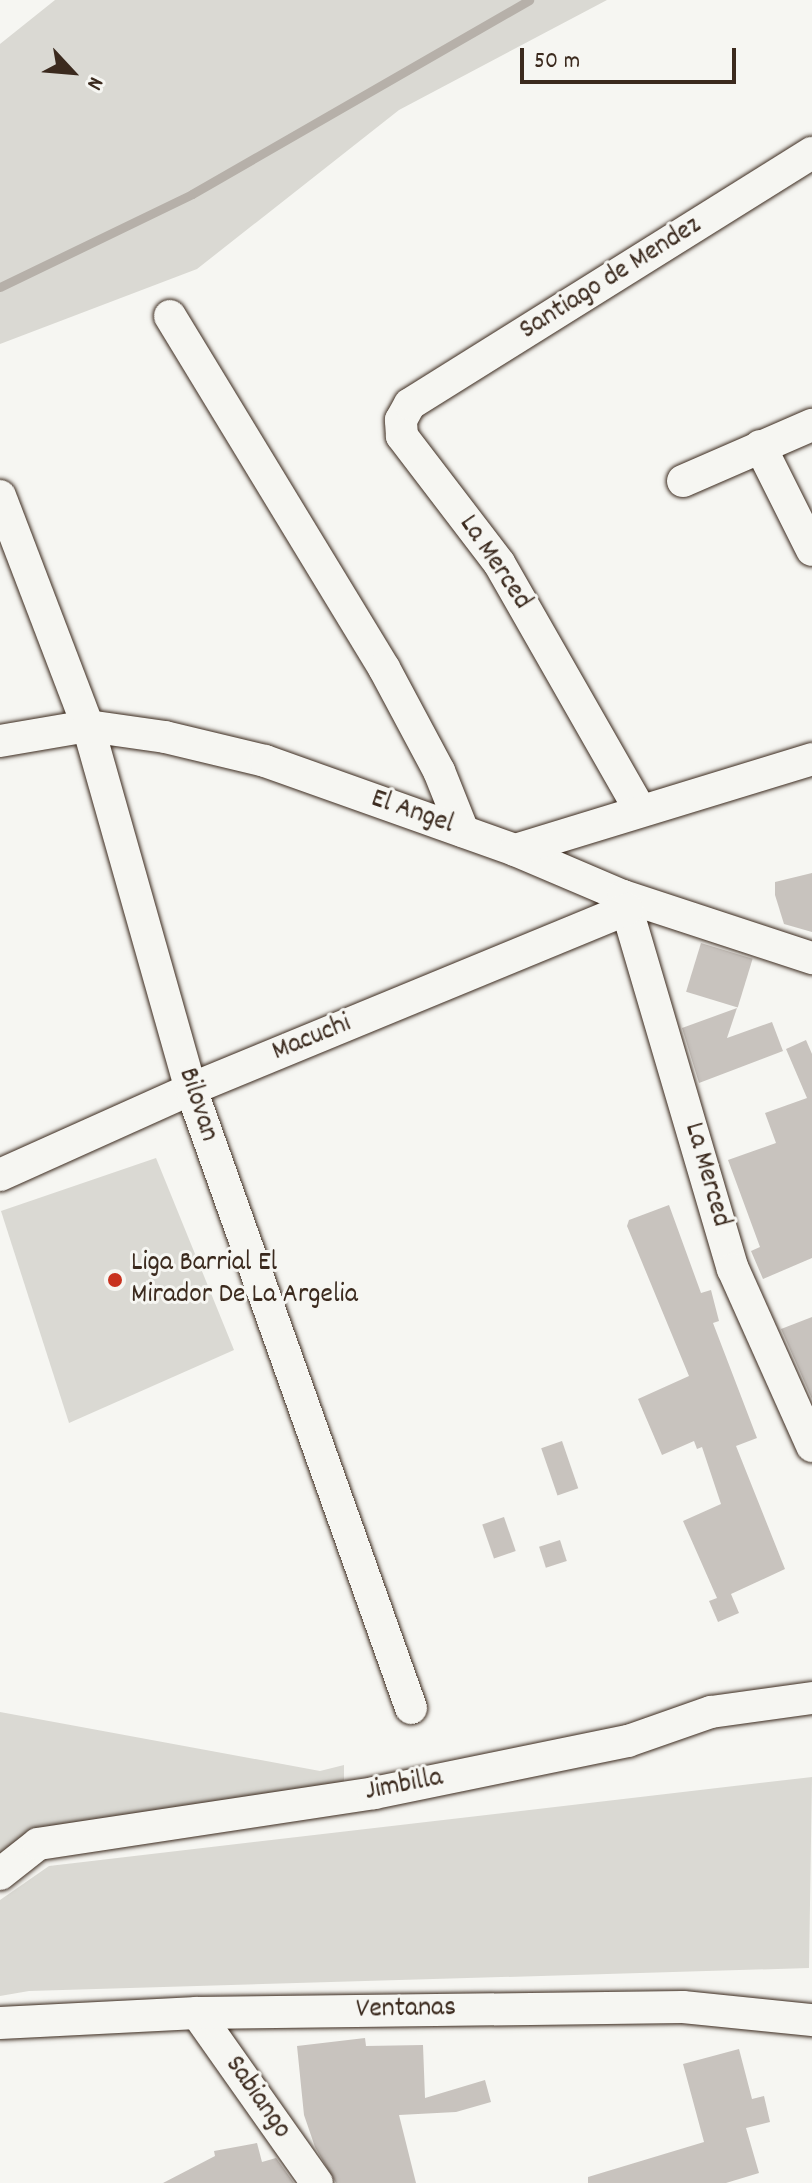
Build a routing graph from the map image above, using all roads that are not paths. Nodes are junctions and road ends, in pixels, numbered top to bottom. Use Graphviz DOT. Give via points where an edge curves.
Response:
graph roads {
  1 [pos="812,153"];
  2 [pos="170,316"];
  3 [pos="410,404"];
  4 [pos="812,425"];
  5 [pos="760,446"];
  6 [pos="683,481"];
  7 [pos="0,496"];
  8 [pos="812,550"];
  9 [pos="88,726"];
  10 [pos="0,741"];
  11 [pos="812,759"];
  12 [pos="640,810"];
  13 [pos="463,831"];
  14 [pos="515,850"];
  15 [pos="625,902"];
  16 [pos="812,958"];
  17 [pos="191,1089"];
  18 [pos="0,1175"];
  19 [pos="812,1446"];
  20 [pos="812,1698"];
  21 [pos="411,1708"];
  22 [pos="0,1874"];
  23 [pos="197,2013"];
  24 [pos="812,2020"];
  25 [pos="0,2023"];
  26 [pos="317,2183"];
  1 -- 3 [label="street, Santiago de Mendez"];
  2 -- 13 [label="street" via="384,668 439,771"];
  3 -- 12 [label="street, La Merced" via="401,420 402,436 499,563"];
  4 -- 5 [label="street"];
  5 -- 6 [label="street"];
  5 -- 8 [label="street"];
  7 -- 9 [label="street, Bilovan"];
  9 -- 10 [label="street, El Angel"];
  9 -- 13 [label="street, El Angel" via="165,737 265,761"];
  9 -- 17 [label="street, Bilovan"];
  11 -- 12 [label="street"];
  12 -- 14 [label="street"];
  13 -- 14 [label="street, El Angel"];
  14 -- 15 [label="street, El Angel"];
  15 -- 16 [label="street, El Angel"];
  15 -- 17 [label="street, Macuchi"];
  15 -- 19 [label="street, La Merced" via="733,1269"];
  17 -- 18 [label="street, Macuchi"];
  17 -- 21 [label="street, Bilovan"];
  20 -- 22 [label="street, Jimbilla" via="711,1712 628,1741 374,1793 38,1844"];
  23 -- 24 [label="street, Ventanas" via="683,2007"];
  23 -- 25 [label="street, Ventanas"];
  23 -- 26 [label="street, Sabiango"];
}
